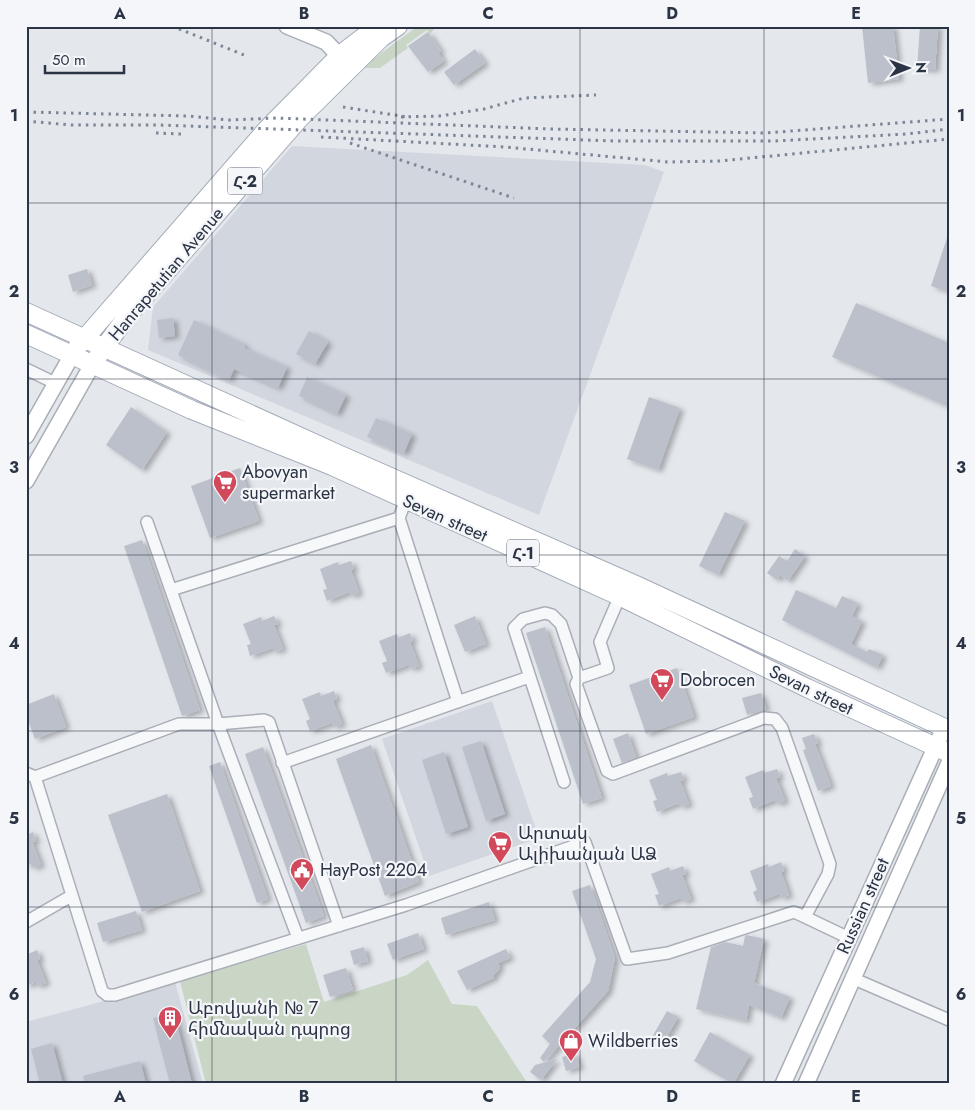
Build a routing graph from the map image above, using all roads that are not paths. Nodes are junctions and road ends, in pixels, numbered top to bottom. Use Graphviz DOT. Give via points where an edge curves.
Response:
graph roads {
  1 [pos="287,26"];
  2 [pos="378,26"];
  3 [pos="398,26"];
  4 [pos="340,62"];
  5 [pos="26,312"];
  6 [pos="26,334"];
  7 [pos="84,338"];
  8 [pos="104,348"];
  9 [pos="72,355"];
  10 [pos="92,365"];
  11 [pos="26,369"];
  12 [pos="55,383"];
  13 [pos="26,436"];
  14 [pos="26,482"];
  15 [pos="406,500"];
  16 [pos="399,518"];
  17 [pos="146,522"];
  18 [pos="622,589"];
  19 [pos="171,590"];
  20 [pos="529,677"];
  21 [pos="579,678"];
  22 [pos="458,702"];
  23 [pos="218,724"];
  24 [pos="947,729"];
  25 [pos="942,750"];
  26 [pos="282,763"];
  27 [pos="949,764"];
  28 [pos="30,775"];
  29 [pos="564,782"];
  30 [pos="71,896"];
  31 [pos="805,917"];
  32 [pos="26,922"];
  33 [pos="339,926"];
  34 [pos="298,938"];
  35 [pos="849,938"];
  36 [pos="852,978"];
  37 [pos="949,1020"];
  38 [pos="783,1084"];
  39 [pos="806,1084"];
  1 -- 4 [label="main road" via="326,42"];
  2 -- 4 [label="main road, Հ-2"];
  3 -- 4 [label="main road, Hanrapetutian Avenue / Հ-2"];
  4 -- 7 [label="main road, Hanrapetutian Avenue / Հ-2" via="267,129"];
  4 -- 8 [label="main road, Hanrapetutian Avenue / Հ-2" via="265,159 125,319"];
  5 -- 7 [label="main road, Հ-1"];
  6 -- 9 [label="main road, Հ-1"];
  7 -- 8 [label="main road, Sevan street / Հ-1"];
  7 -- 9 [label="main road, Hanrapetutian Avenue / Հ-2"];
  8 -- 10 [label="main road, Hanrapetutian Avenue / Հ-2"];
  8 -- 18 [label="main road, Sevan street / Հ-1"];
  9 -- 10 [label="main road, Sevan street / Հ-1"];
  9 -- 12 [label="main road, Hanrapetutian Avenue"];
  10 -- 14 [label="main road, Hanrapetutian Avenue"];
  10 -- 15 [label="main road, Sevan street / Հ-1"];
  11 -- 12 [label="street"];
  12 -- 13 [label="main road, Hanrapetutian Avenue"];
  15 -- 16 [label="street"];
  15 -- 18 [label="main road, Sevan street / Հ-1"];
  16 -- 19 [label="street"];
  16 -- 22 [label="street"];
  17 -- 19 [label="street"];
  18 -- 21 [label="street" via="600,642 608,668"];
  18 -- 24 [label="main road, Sevan street / Հ-1" via="638,586"];
  18 -- 25 [label="main road, Sevan street / Հ-1" via="840,704"];
  19 -- 23 [label="street"];
  20 -- 21 [label="street" via="514,628 523,619 545,613 561,624"];
  20 -- 22 [label="street"];
  20 -- 29 [label="street"];
  21 -- 31 [label="street" via="576,684 609,774 764,718 775,719 782,728 830,864"];
  22 -- 26 [label="street"];
  23 -- 26 [label="street" via="269,722"];
  23 -- 28 [label="street" via="179,724"];
  23 -- 34 [label="street"];
  24 -- 25 [label="main road, Russian street"];
  25 -- 35 [label="main road, Russian street"];
  26 -- 33 [label="street"];
  27 -- 36 [label="main road, Russian street"];
  28 -- 30 [label="street"];
  30 -- 32 [label="street"];
  30 -- 34 [label="street" via="102,991 107,995"];
  31 -- 33 [label="street" via="794,912 668,953 627,959 585,842"];
  31 -- 35 [label="street"];
  33 -- 34 [label="street"];
  35 -- 38 [label="main road, Russian street"];
  36 -- 37 [label="street"];
  36 -- 39 [label="main road, Russian street"];
}
